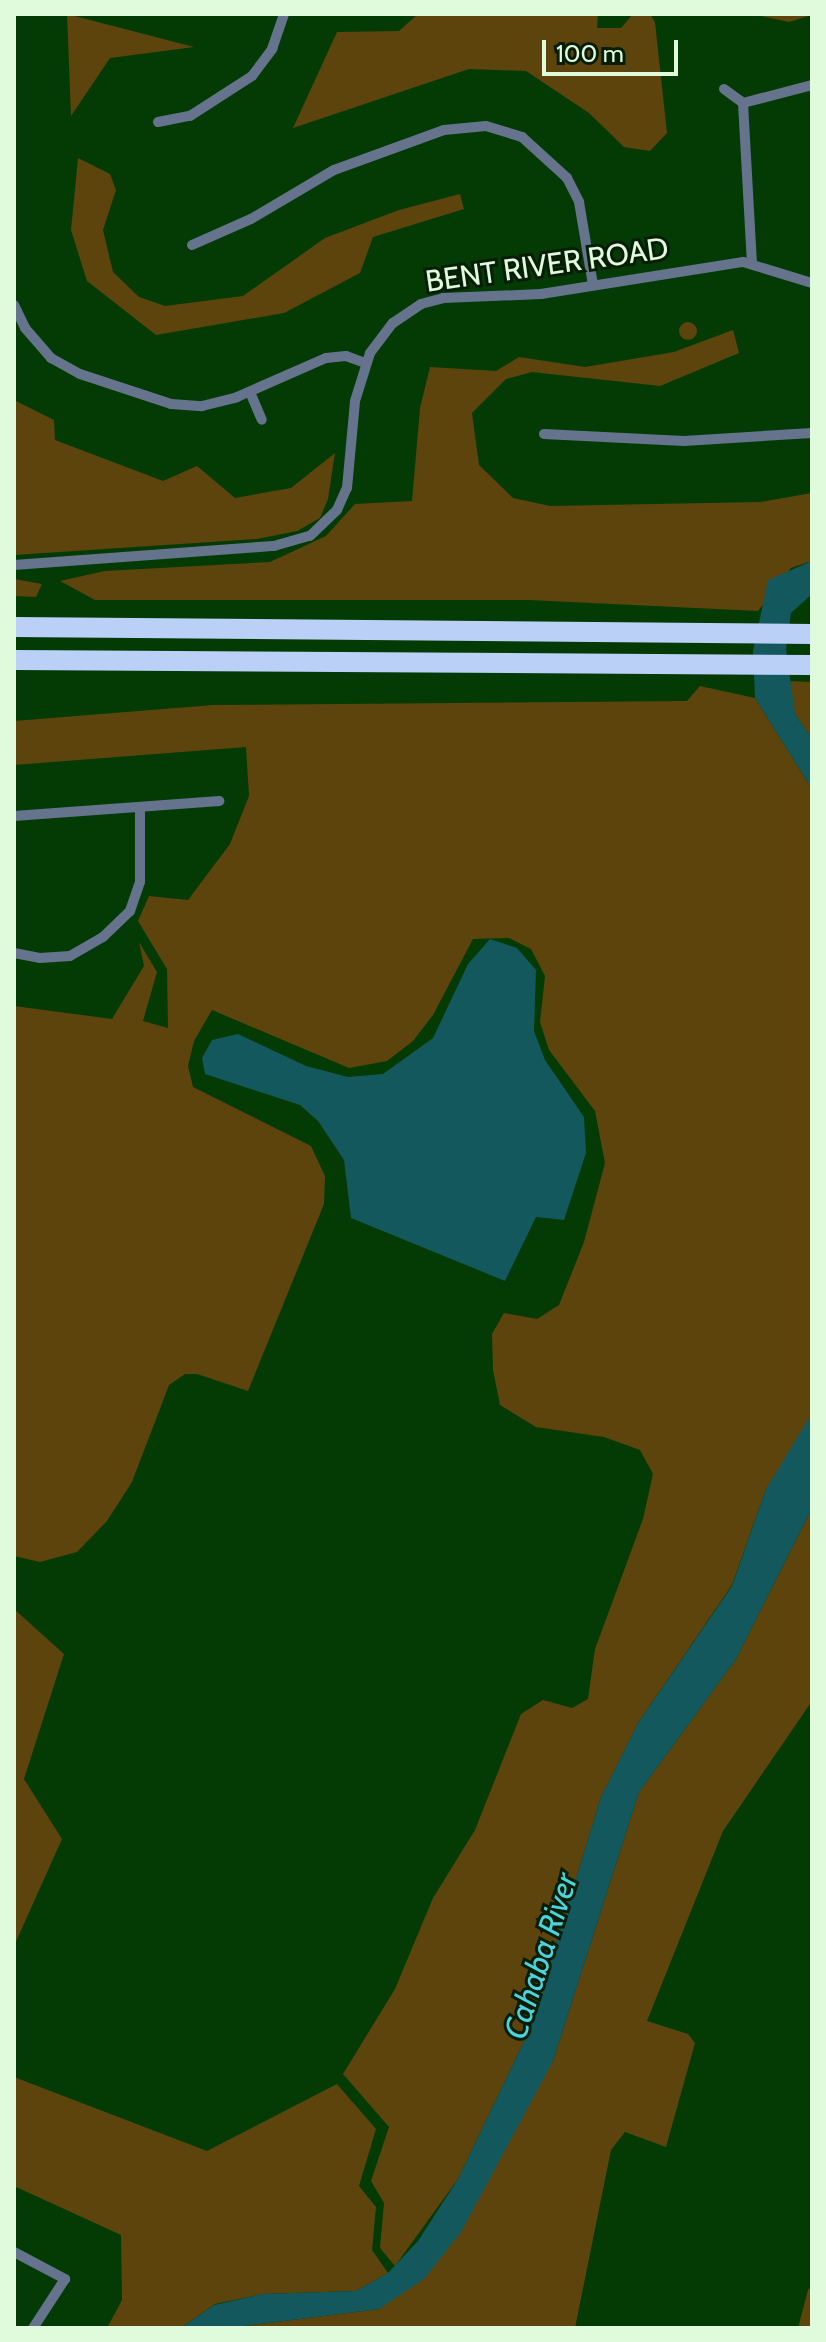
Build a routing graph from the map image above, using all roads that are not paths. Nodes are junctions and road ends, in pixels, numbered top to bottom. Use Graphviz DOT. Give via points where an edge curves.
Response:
graph roads {
  1 [pos="281,15"];
  2 [pos="812,85"];
  3 [pos="724,89"];
  4 [pos="743,103"];
  5 [pos="158,122"];
  6 [pos="192,245"];
  7 [pos="752,263"];
  8 [pos="812,283"];
  9 [pos="593,285"];
  10 [pos="14,305"];
  11 [pos="365,363"];
  12 [pos="250,392"];
  13 [pos="262,420"];
  14 [pos="812,433"];
  15 [pos="544,434"];
  16 [pos="14,565"];
  17 [pos="14,627"];
  18 [pos="812,634"];
  19 [pos="14,660"];
  20 [pos="812,665"];
  21 [pos="219,801"];
  22 [pos="140,807"];
  23 [pos="14,816"];
  24 [pos="14,953"];
  25 [pos="14,2252"];
  26 [pos="33,2328"];
  1 -- 5 [label="street" via="272,49 252,76 182,120"];
  2 -- 4 [label="street"];
  3 -- 4 [label="street"];
  4 -- 7 [label="street"];
  6 -- 9 [label="street" via="251,219 334,170 444,130 486,126 522,137 567,178 579,202"];
  7 -- 8 [label="street, BENT RIVER ROAD"];
  7 -- 9 [label="street, BENT RIVER ROAD"];
  9 -- 11 [label="street, BENT RIVER ROAD" via="421,304 393,323"];
  10 -- 12 [label="street" via="42,350 80,374 183,406"];
  11 -- 12 [label="street" via="346,356 326,358"];
  11 -- 16 [label="street, BENT RIVER ROAD" via="355,401 347,488 330,519 310,536 274,546"];
  12 -- 13 [label="street"];
  14 -- 15 [label="street" via="684,441"];
  17 -- 18 [label="highway"];
  19 -- 20 [label="highway"];
  21 -- 22 [label="street"];
  22 -- 23 [label="street"];
  22 -- 24 [label="street" via="140,882 130,911 103,937 70,956"];
  25 -- 26 [label="street" via="65,2279"];
}
